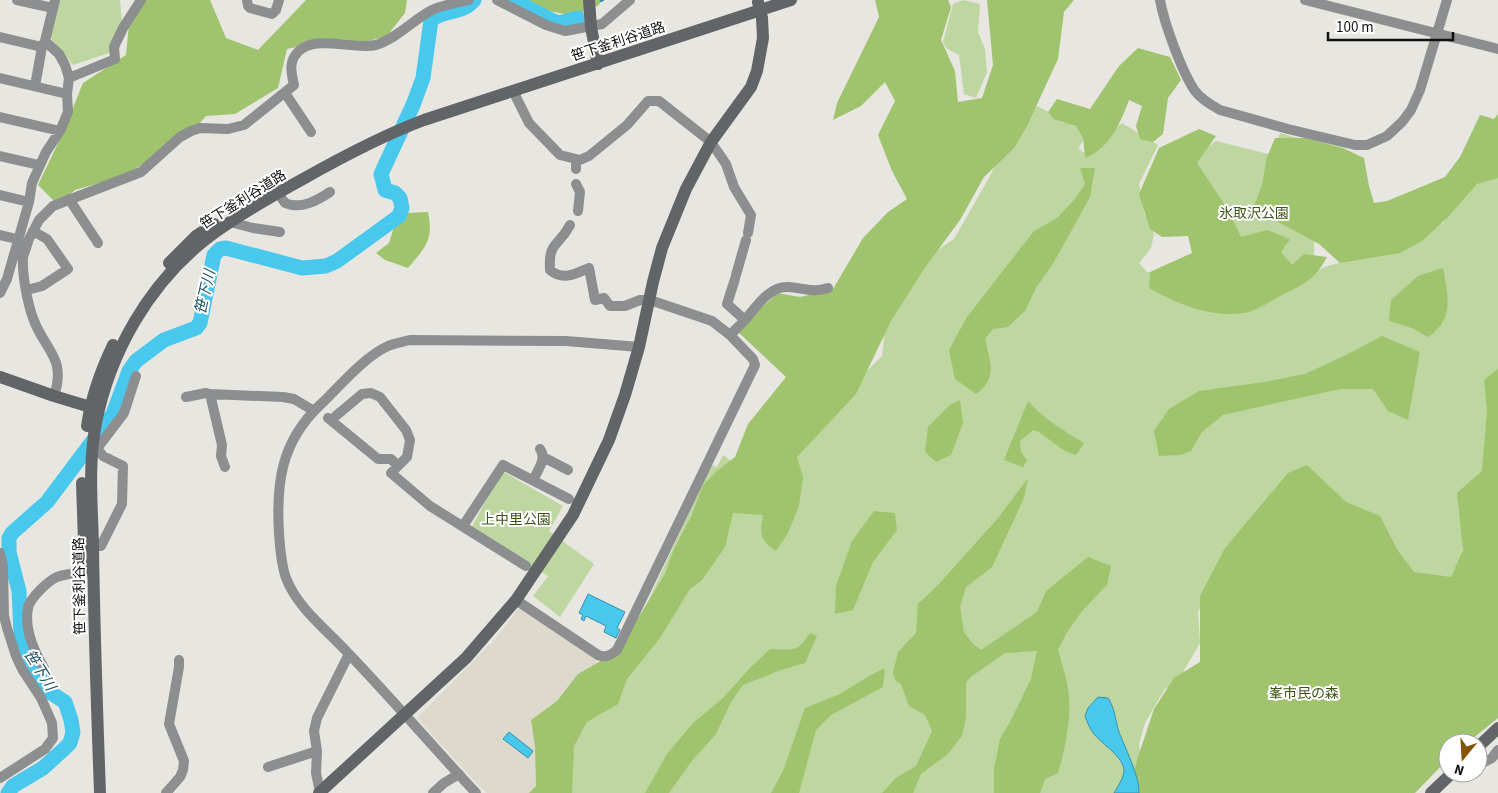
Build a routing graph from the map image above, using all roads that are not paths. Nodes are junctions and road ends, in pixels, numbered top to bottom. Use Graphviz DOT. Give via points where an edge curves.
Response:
graph roads {
  1 [pos="17,0"];
  2 [pos="141,0"];
  3 [pos="247,0"];
  4 [pos="278,0"];
  5 [pos="468,0"];
  6 [pos="497,0"];
  7 [pos="589,0"];
  8 [pos="630,0"];
  9 [pos="791,0"];
  10 [pos="1160,0"];
  11 [pos="1305,0"];
  12 [pos="1448,0"];
  13 [pos="54,4"];
  14 [pos="761,4"];
  15 [pos="591,27"];
  16 [pos="1438,33"];
  17 [pos="0,37"];
  18 [pos="44,44"];
  19 [pos="1498,48"];
  20 [pos="597,59"];
  21 [pos="0,78"];
  22 [pos="69,78"];
  23 [pos="35,86"];
  24 [pos="515,90"];
  25 [pos="67,94"];
  26 [pos="285,94"];
  27 [pos="426,115"];
  28 [pos="0,117"];
  29 [pos="60,131"];
  30 [pos="310,132"];
  31 [pos="711,142"];
  32 [pos="0,156"];
  33 [pos="39,165"];
  34 [pos="576,184"];
  35 [pos="330,192"];
  36 [pos="278,193"];
  37 [pos="0,195"];
  38 [pos="69,199"];
  39 [pos="29,202"];
  40 [pos="578,211"];
  41 [pos="230,222"];
  42 [pos="570,226"];
  43 [pos="33,231"];
  44 [pos="280,232"];
  45 [pos="0,235"];
  46 [pos="18,239"];
  47 [pos="98,244"];
  48 [pos="19,255"];
  49 [pos="828,288"];
  50 [pos="27,290"];
  51 [pos="0,293"];
  52 [pos="650,300"];
  53 [pos="745,320"];
  54 [pos="730,335"];
  55 [pos="639,347"];
  56 [pos="136,376"];
  57 [pos="0,377"];
  58 [pos="210,394"];
  59 [pos="54,396"];
  60 [pos="186,397"];
  61 [pos="95,408"];
  62 [pos="314,411"];
  63 [pos="91,447"];
  64 [pos="398,466"];
  65 [pos="224,467"];
  66 [pos="568,470"];
  67 [pos="534,480"];
  68 [pos="569,499"];
  69 [pos="463,526"];
  70 [pos="88,546"];
  71 [pos="0,554"];
  72 [pos="526,566"];
  73 [pos="85,572"];
  74 [pos="516,600"];
  75 [pos="349,654"];
  76 [pos="179,660"];
  77 [pos="44,668"];
  78 [pos="404,715"];
  79 [pos="1498,728"];
  80 [pos="1493,740"];
  81 [pos="317,750"];
  82 [pos="1498,750"];
  83 [pos="1488,760"];
  84 [pos="268,766"];
  85 [pos="458,774"];
  86 [pos="0,778"];
  87 [pos="1442,783"];
  88 [pos="319,792"];
  89 [pos="92,793"];
  90 [pos="100,793"];
  91 [pos="166,793"];
  92 [pos="433,793"];
  93 [pos="476,793"];
  94 [pos="1431,793"];
  1 -- 13 [label="street"];
  2 -- 22 [label="street" via="114,47 114,59"];
  3 -- 4 [label="street" via="250,8 272,14"];
  5 -- 26 [label="street" via="433,9 376,44 321,44 302,48 290,64 294,85"];
  6 -- 15 [label="street" via="556,29"];
  7 -- 15 [label="street"];
  8 -- 15 [label="street" via="602,24"];
  9 -- 14 [label="street, 笹下釜利谷道路"];
  10 -- 16 [label="street" via="1162,14 1186,74 1196,92 1210,105 1288,130 1354,145 1367,145 1387,136 1411,110"];
  11 -- 16 [label="street"];
  12 -- 16 [label="street"];
  13 -- 18 [label="street"];
  14 -- 20 [label="street, 笹下釜利谷道路"];
  14 -- 31 [label="street" via="763,38 751,87"];
  15 -- 20 [label="street"];
  16 -- 19 [label="street"];
  17 -- 18 [label="street"];
  18 -- 22 [label="street" via="59,54"];
  18 -- 23 [label="street"];
  20 -- 24 [label="street, 笹下釜利谷道路"];
  20 -- 27 [label="street, 笹下釜利谷道路"];
  21 -- 23 [label="street"];
  22 -- 25 [label="street"];
  23 -- 25 [label="street"];
  24 -- 27 [label="street, 笹下釜利谷道路"];
  24 -- 31 [label="street" via="529,122 560,155 580,160 589,156 627,125 648,101 659,101"];
  25 -- 29 [label="street" via="68,112"];
  26 -- 30 [label="street"];
  26 -- 38 [label="street" via="244,126 191,131 141,172"];
  27 -- 36 [label="street, 笹下釜利谷道路"];
  27 -- 61 [label="street, 笹下釜利谷道路" via="398,120 356,141 196,236 151,284 118,335 104,364"];
  28 -- 29 [label="street"];
  29 -- 33 [label="street"];
  31 -- 52 [label="street" via="686,190 662,248"];
  31 -- 53 [label="street" via="752,215 727,304"];
  32 -- 33 [label="street"];
  33 -- 39 [label="street"];
  34 -- 40 [label="street" via="580,192"];
  35 -- 36 [label="street" via="300,206 285,203"];
  36 -- 41 [label="street, 笹下釜利谷道路"];
  37 -- 39 [label="street"];
  38 -- 43 [label="street" via="45,212"];
  38 -- 47 [label="street"];
  39 -- 46 [label="street"];
  41 -- 44 [label="street"];
  41 -- 61 [label="street, 笹下釜利谷道路" via="176,267 147,302 115,360"];
  42 -- 52 [label="street" via="550,252 550,270 570,276 589,268 595,300 604,298 610,306"];
  43 -- 48 [label="street"];
  43 -- 50 [label="street" via="47,239 68,269 42,286"];
  45 -- 46 [label="street"];
  46 -- 48 [label="street"];
  48 -- 50 [label="street"];
  48 -- 51 [label="street"];
  49 -- 53 [label="street" via="814,291 788,287 776,290"];
  50 -- 59 [label="street" via="33,318 58,366 58,385"];
  52 -- 54 [label="street" via="712,321"];
  52 -- 55 [label="street"];
  53 -- 54 [label="street"];
  54 -- 74 [label="street" via="755,365 617,650 604,657 598,655"];
  55 -- 62 [label="street" via="566,341 410,340 388,346 367,360"];
  55 -- 74 [label="street" via="609,440 574,515"];
  56 -- 63 [label="street" via="124,413"];
  57 -- 59 [label="street"];
  58 -- 60 [label="street"];
  58 -- 62 [label="street" via="283,397 294,399"];
  58 -- 65 [label="street"];
  59 -- 61 [label="street"];
  61 -- 63 [label="street, 笹下釜利谷道路"];
  61 -- 63 [label="street, 笹下釜利谷道路"];
  62 -- 75 [label="street" via="292,442 280,476 281,555 286,578 300,603"];
  63 -- 70 [label="street, 笹下釜利谷道路"];
  63 -- 70 [label="street, 笹下釜利谷道路" via="83,464 82,490"];
  63 -- 70 [label="street" via="123,466 123,497 101,546"];
  64 -- 64 [label="street" via="391,459 378,459 329,419 362,394 380,397 408,434 408,452"];
  64 -- 69 [label="street" via="391,473 430,506"];
  66 -- 67 [label="street" via="542,453"];
  67 -- 68 [label="street"];
  67 -- 69 [label="street" via="503,465"];
  69 -- 72 [label="street"];
  70 -- 73 [label="street, 笹下釜利谷道路"];
  70 -- 90 [label="street, 笹下釜利谷道路"];
  71 -- 86 [label="street" via="4,616 9,636 22,669 49,716 54,738 45,749"];
  73 -- 77 [label="street" via="57,577 46,584 28,608 31,642"];
  73 -- 89 [label="street, 笹下釜利谷道路"];
  74 -- 78 [label="street" via="466,658"];
  75 -- 78 [label="street"];
  75 -- 81 [label="street" via="317,718 314,731"];
  76 -- 91 [label="street" via="169,724 184,761 180,778"];
  78 -- 85 [label="street"];
  78 -- 88 [label="street"];
  79 -- 80 [label="street"];
  81 -- 84 [label="street"];
  81 -- 88 [label="street"];
  82 -- 83 [label="street"];
  85 -- 92 [label="street"];
  85 -- 93 [label="street"];
  87 -- 94 [label="street"];
}
